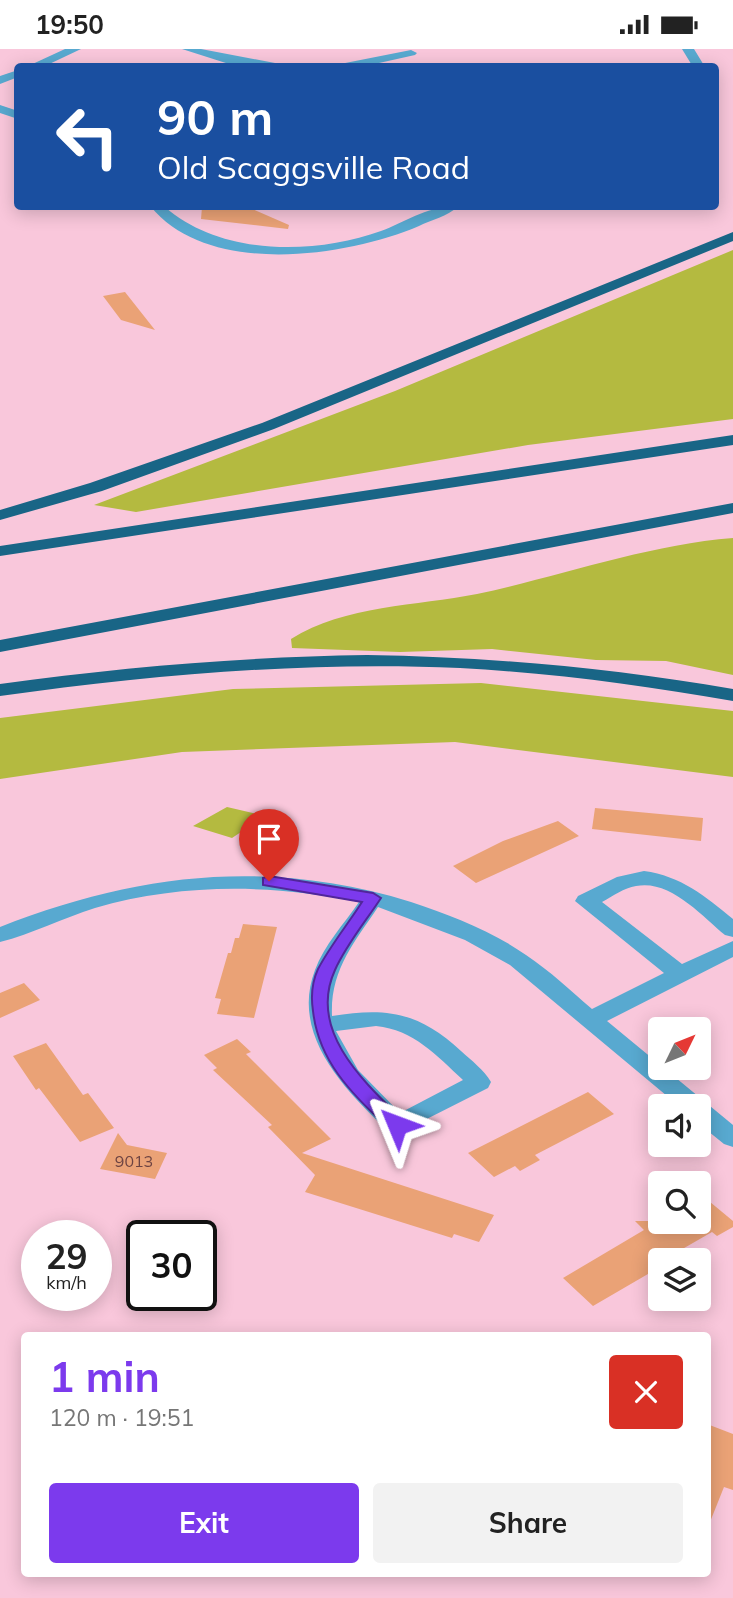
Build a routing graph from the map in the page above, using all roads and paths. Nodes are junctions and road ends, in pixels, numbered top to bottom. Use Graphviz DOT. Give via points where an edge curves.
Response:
graph roads {
  1 [pos="75,49"];
  2 [pos="188,49"];
  3 [pos="411,53"];
  4 [pos="42,63"];
  5 [pos="251,63"];
  6 [pos="361,63"];
  7 [pos="162,210"];
  8 [pos="443,210"];
  9 [pos="733,236"];
  10 [pos="733,440"];
  11 [pos="733,508"];
  12 [pos="0,515"];
  13 [pos="0,551"];
  14 [pos="0,646"];
  15 [pos="0,690"];
  16 [pos="733,695"];
  17 [pos="373,898"];
  18 [pos="733,930"];
  19 [pos="0,935"];
  20 [pos="733,948"];
  21 [pos="681,975"];
  22 [pos="592,1019"];
  23 [pos="323,1025"];
  24 [pos="681,1094"];
  25 [pos="711,1120"];
  26 [pos="733,1138"];
  1 -- 4 [label="street"];
  2 -- 5 [label="street"];
  3 -- 6 [label="street"];
  7 -- 8 [label="street" via="178,224 215,240 285,249 359,242"];
  9 -- 12 [label="highway" via="268,426"];
  10 -- 13 [label="highway"];
  11 -- 14 [label="highway"];
  15 -- 16 [label="highway" via="187,667 332,659 607,674"];
  17 -- 19 [label="street" via="269,881 166,887 117,895"];
  17 -- 22 [label="street" via="437,917 489,942"];
  17 -- 23 [label="street" via="326,971 320,996"];
  18 -- 21 [label="street" via="664,881 630,880 586,901"];
  20 -- 21 [label="street"];
  21 -- 22 [label="street"];
  22 -- 24 [label="street"];
  23 -- 23 [label="street" via="333,1055 352,1082 397,1125 479,1082 413,1025 388,1017"];
  25 -- 26 [label="street"];
}
